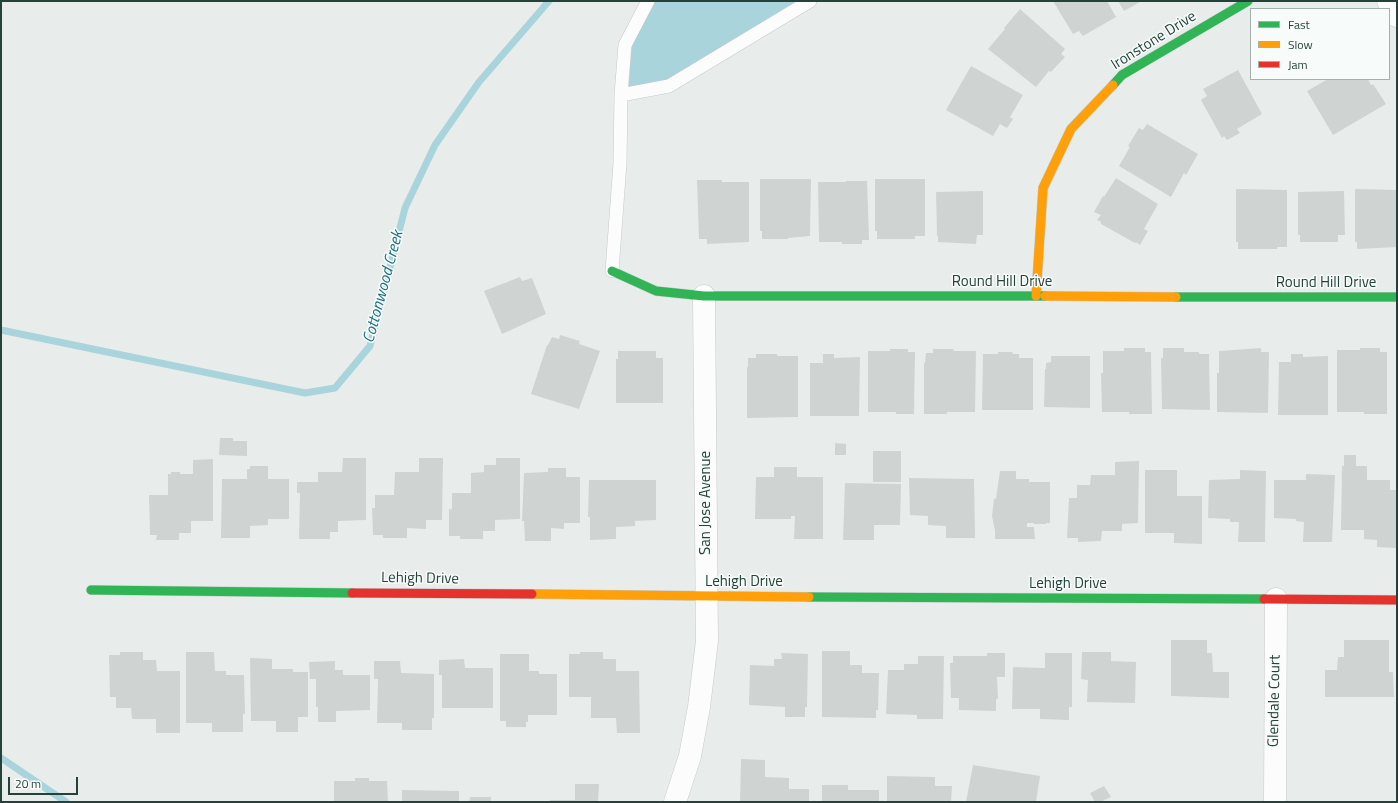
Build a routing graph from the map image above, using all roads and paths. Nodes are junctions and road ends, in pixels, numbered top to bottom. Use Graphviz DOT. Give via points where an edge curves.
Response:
graph roads {
  1 [pos="648,1"];
  2 [pos="810,1"];
  3 [pos="1248,1"];
  4 [pos="1388,1"];
  5 [pos="1397,16"];
  6 [pos="621,95"];
  7 [pos="612,271"];
  8 [pos="704,296"];
  9 [pos="1036,296"];
  10 [pos="1397,297"];
  11 [pos="91,590"];
  12 [pos="707,596"];
  13 [pos="1276,599"];
  14 [pos="1397,600"];
  15 [pos="675,802"];
  16 [pos="1275,802"];
  1 -- 6 [label="lane" via="625,45"];
  2 -- 6 [label="lane" via="669,86"];
  3 -- 9 [label="street, Ironstone Drive" via="1122,75 1071,129 1043,188"];
  4 -- 5 [label="street"];
  6 -- 7 [label="lane" via="620,163"];
  7 -- 8 [label="street, Round Hill Drive" via="656,291"];
  8 -- 9 [label="street, Round Hill Drive"];
  8 -- 12 [label="street, San Jose Avenue"];
  9 -- 10 [label="street, Round Hill Drive"];
  11 -- 12 [label="street, Lehigh Drive"];
  12 -- 13 [label="street, Lehigh Drive"];
  12 -- 15 [label="street, San Jose Avenue" via="707,641 699,707 690,756"];
  13 -- 14 [label="street, Lehigh Drive"];
  13 -- 16 [label="street, Glendale Court"];
}
